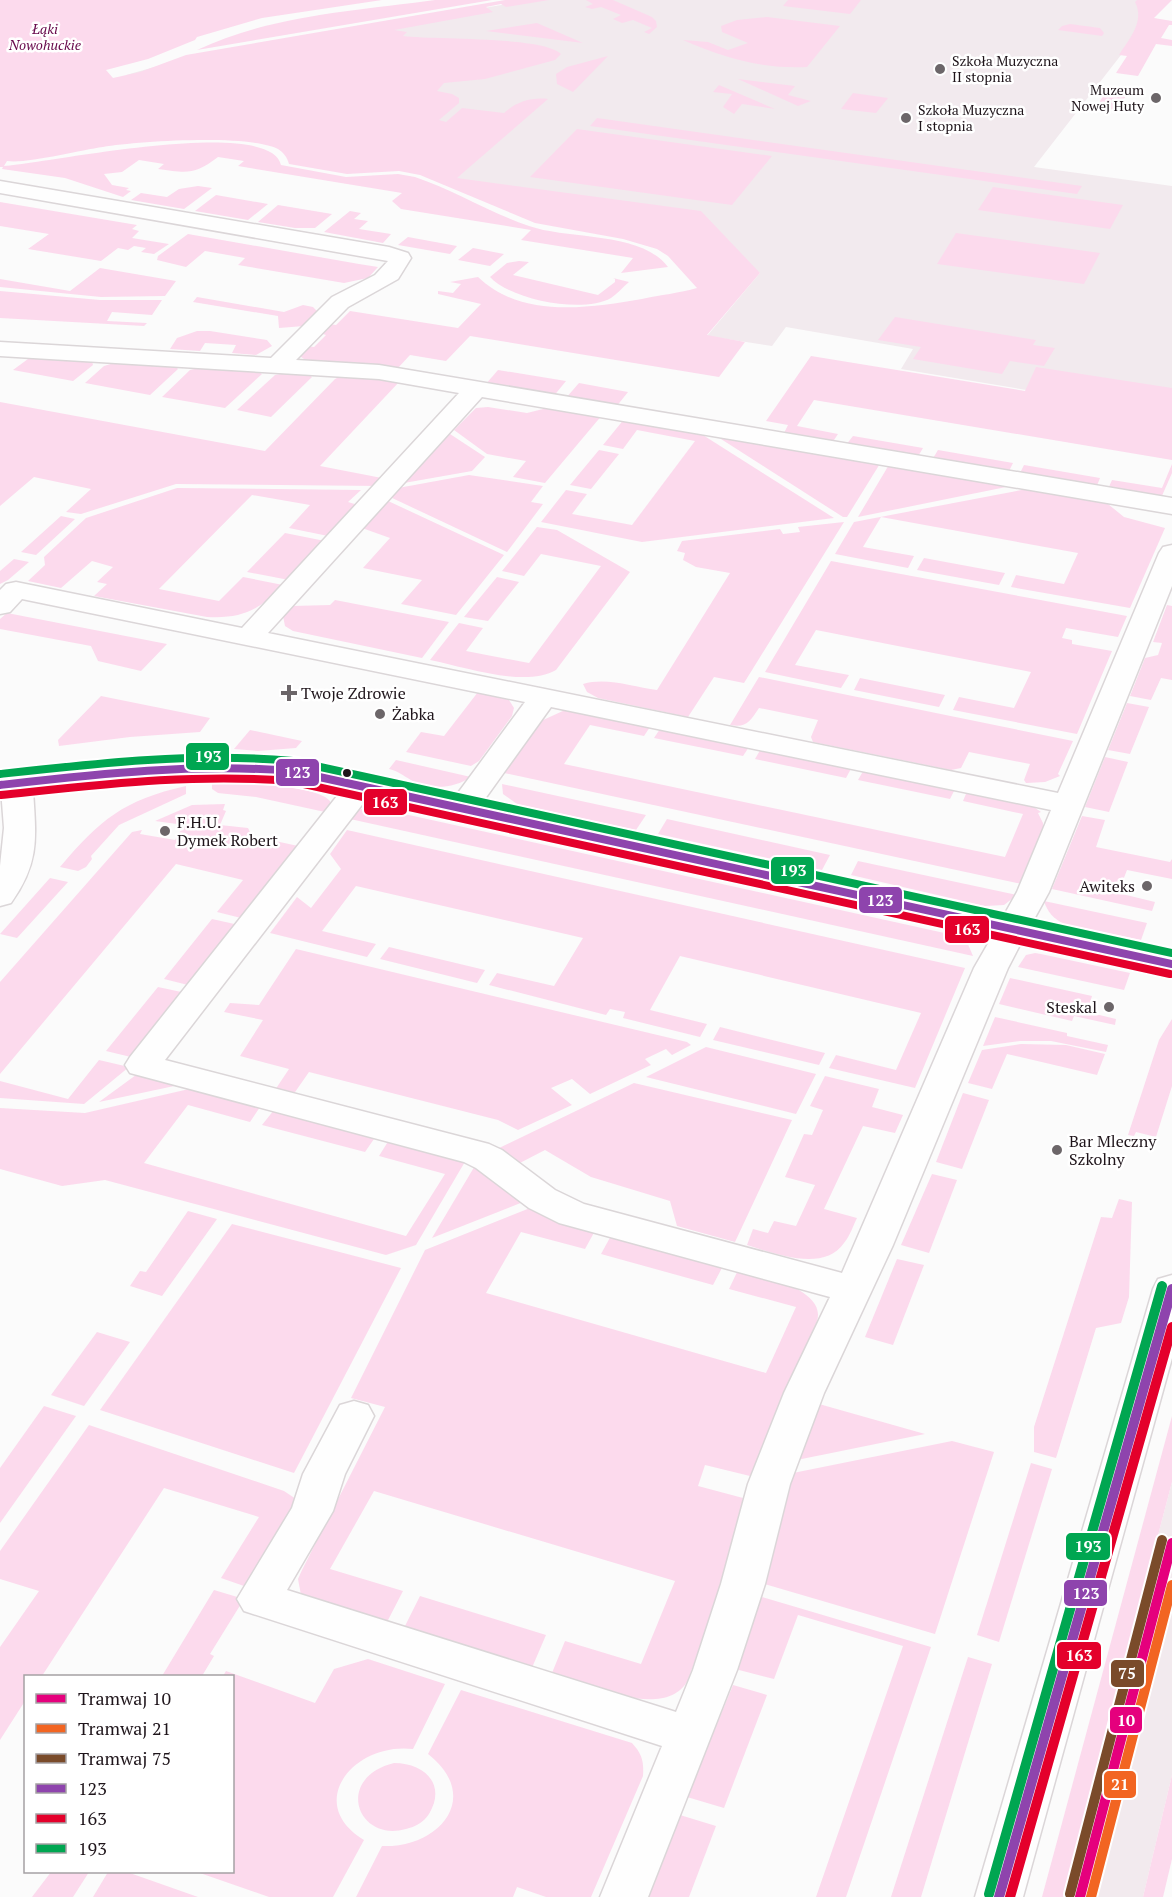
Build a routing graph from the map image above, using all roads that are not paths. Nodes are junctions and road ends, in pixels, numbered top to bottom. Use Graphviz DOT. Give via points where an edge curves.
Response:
graph roads {
  1 [pos="0,187"];
  2 [pos="0,349"];
  3 [pos="277,366"];
  4 [pos="477,388"];
  5 [pos="1172,506"];
  6 [pos="1172,553"];
  7 [pos="0,606"];
  8 [pos="249,637"];
  9 [pos="543,698"];
  10 [pos="8,785"];
  11 [pos="361,785"];
  12 [pos="1069,804"];
  13 [pos="463,808"];
  14 [pos="0,896"];
  15 [pos="1014,929"];
  16 [pos="1172,964"];
  17 [pos="1172,1288"];
  18 [pos="853,1290"];
  19 [pos="354,1416"];
  20 [pos="689,1735"];
  21 [pos="624,1897"];
  22 [pos="999,1897"];
  1 -- 3 [label="street" via="400,258 380,282 340,302"];
  2 -- 3 [label="street"];
  3 -- 4 [label="street" via="379,372"];
  4 -- 5 [label="street"];
  4 -- 8 [label="street"];
  6 -- 12 [label="street"];
  7 -- 8 [label="street" via="16,590"];
  8 -- 9 [label="street"];
  9 -- 12 [label="street"];
  9 -- 13 [label="street"];
  10 -- 11 [label="street" via="211,764 281,769"];
  10 -- 14 [label="street" via="20,846 13,877"];
  11 -- 13 [label="street"];
  11 -- 18 [label="street" via="142,1065 476,1153 542,1199 572,1214"];
  12 -- 15 [label="street"];
  13 -- 15 [label="street"];
  15 -- 16 [label="street"];
  15 -- 18 [label="street" via="992,968"];
  17 -- 22 [label="street"];
  18 -- 20 [label="street" via="773,1470 743,1584"];
  19 -- 20 [label="street" via="324,1474 312,1511 259,1599"];
  20 -- 21 [label="street"];
}
